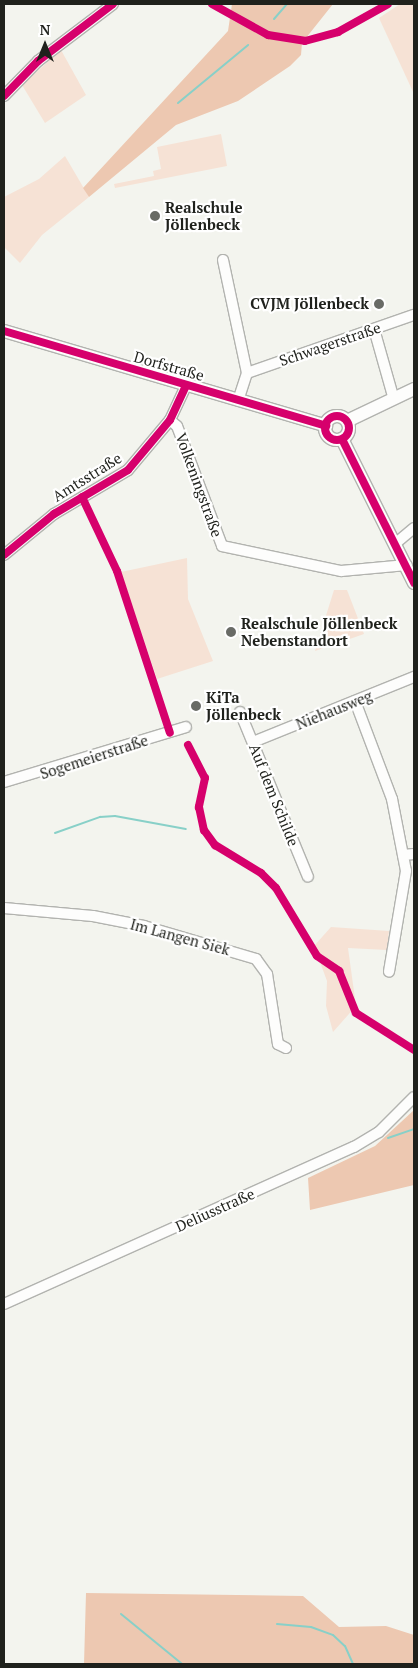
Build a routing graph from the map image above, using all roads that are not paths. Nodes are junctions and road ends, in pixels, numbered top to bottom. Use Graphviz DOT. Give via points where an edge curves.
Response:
graph roads {
  1 [pos="113,4"];
  2 [pos="4,96"];
  3 [pos="223,260"];
  4 [pos="414,315"];
  5 [pos="374,329"];
  6 [pos="5,333"];
  7 [pos="247,373"];
  8 [pos="186,385"];
  9 [pos="414,389"];
  10 [pos="393,396"];
  11 [pos="238,401"];
  12 [pos="170,420"];
  13 [pos="347,421"];
  14 [pos="326,426"];
  15 [pos="342,439"];
  16 [pos="414,528"];
  17 [pos="396,543"];
  18 [pos="4,555"];
  19 [pos="407,565"];
  20 [pos="414,582"];
  21 [pos="414,677"];
  22 [pos="355,701"];
  23 [pos="240,712"];
  24 [pos="186,727"];
  25 [pos="254,742"];
  26 [pos="4,782"];
  27 [pos="414,854"];
  28 [pos="403,856"];
  29 [pos="308,878"];
  30 [pos="4,908"];
  31 [pos="389,972"];
  32 [pos="286,1048"];
  33 [pos="414,1098"];
  34 [pos="4,1304"];
  1 -- 2 [label="street" via="38,61"];
  3 -- 7 [label="street"];
  4 -- 5 [label="street, Schwagerstraße"];
  5 -- 7 [label="street, Schwagerstraße"];
  5 -- 10 [label="street"];
  6 -- 8 [label="main road, Dorfstraße"];
  7 -- 11 [label="street"];
  8 -- 11 [label="main road, Dorfstraße"];
  8 -- 12 [label="street, Amtsstraße"];
  9 -- 10 [label="main road"];
  10 -- 13 [label="main road"];
  11 -- 14 [label="main road, Dorfstraße"];
  12 -- 18 [label="street, Amtsstraße" via="128,470 54,514"];
  12 -- 19 [label="street, Volkeningstraße" via="177,426 222,546 334,570"];
  13 -- 14 [label="main road" via="335,416"];
  13 -- 15 [label="main road" via="349,431"];
  14 -- 15 [label="main road" via="330,437"];
  15 -- 17 [label="main road"];
  16 -- 17 [label="street"];
  17 -- 19 [label="main road"];
  19 -- 20 [label="main road"];
  21 -- 22 [label="street, Niehausweg"];
  22 -- 25 [label="street, Niehausweg"];
  22 -- 28 [label="street" via="392,799"];
  23 -- 25 [label="street, Auf dem Schilde"];
  24 -- 26 [label="street, Sogemeierstraße"];
  25 -- 29 [label="street, Auf dem Schilde"];
  27 -- 28 [label="street"];
  28 -- 31 [label="street" via="406,878 392,930"];
  30 -- 32 [label="street, Im Langen Siek" via="93,916 256,958 267,974 278,1044"];
  33 -- 34 [label="street, Deliusstraße" via="379,1132 354,1148"];
}
